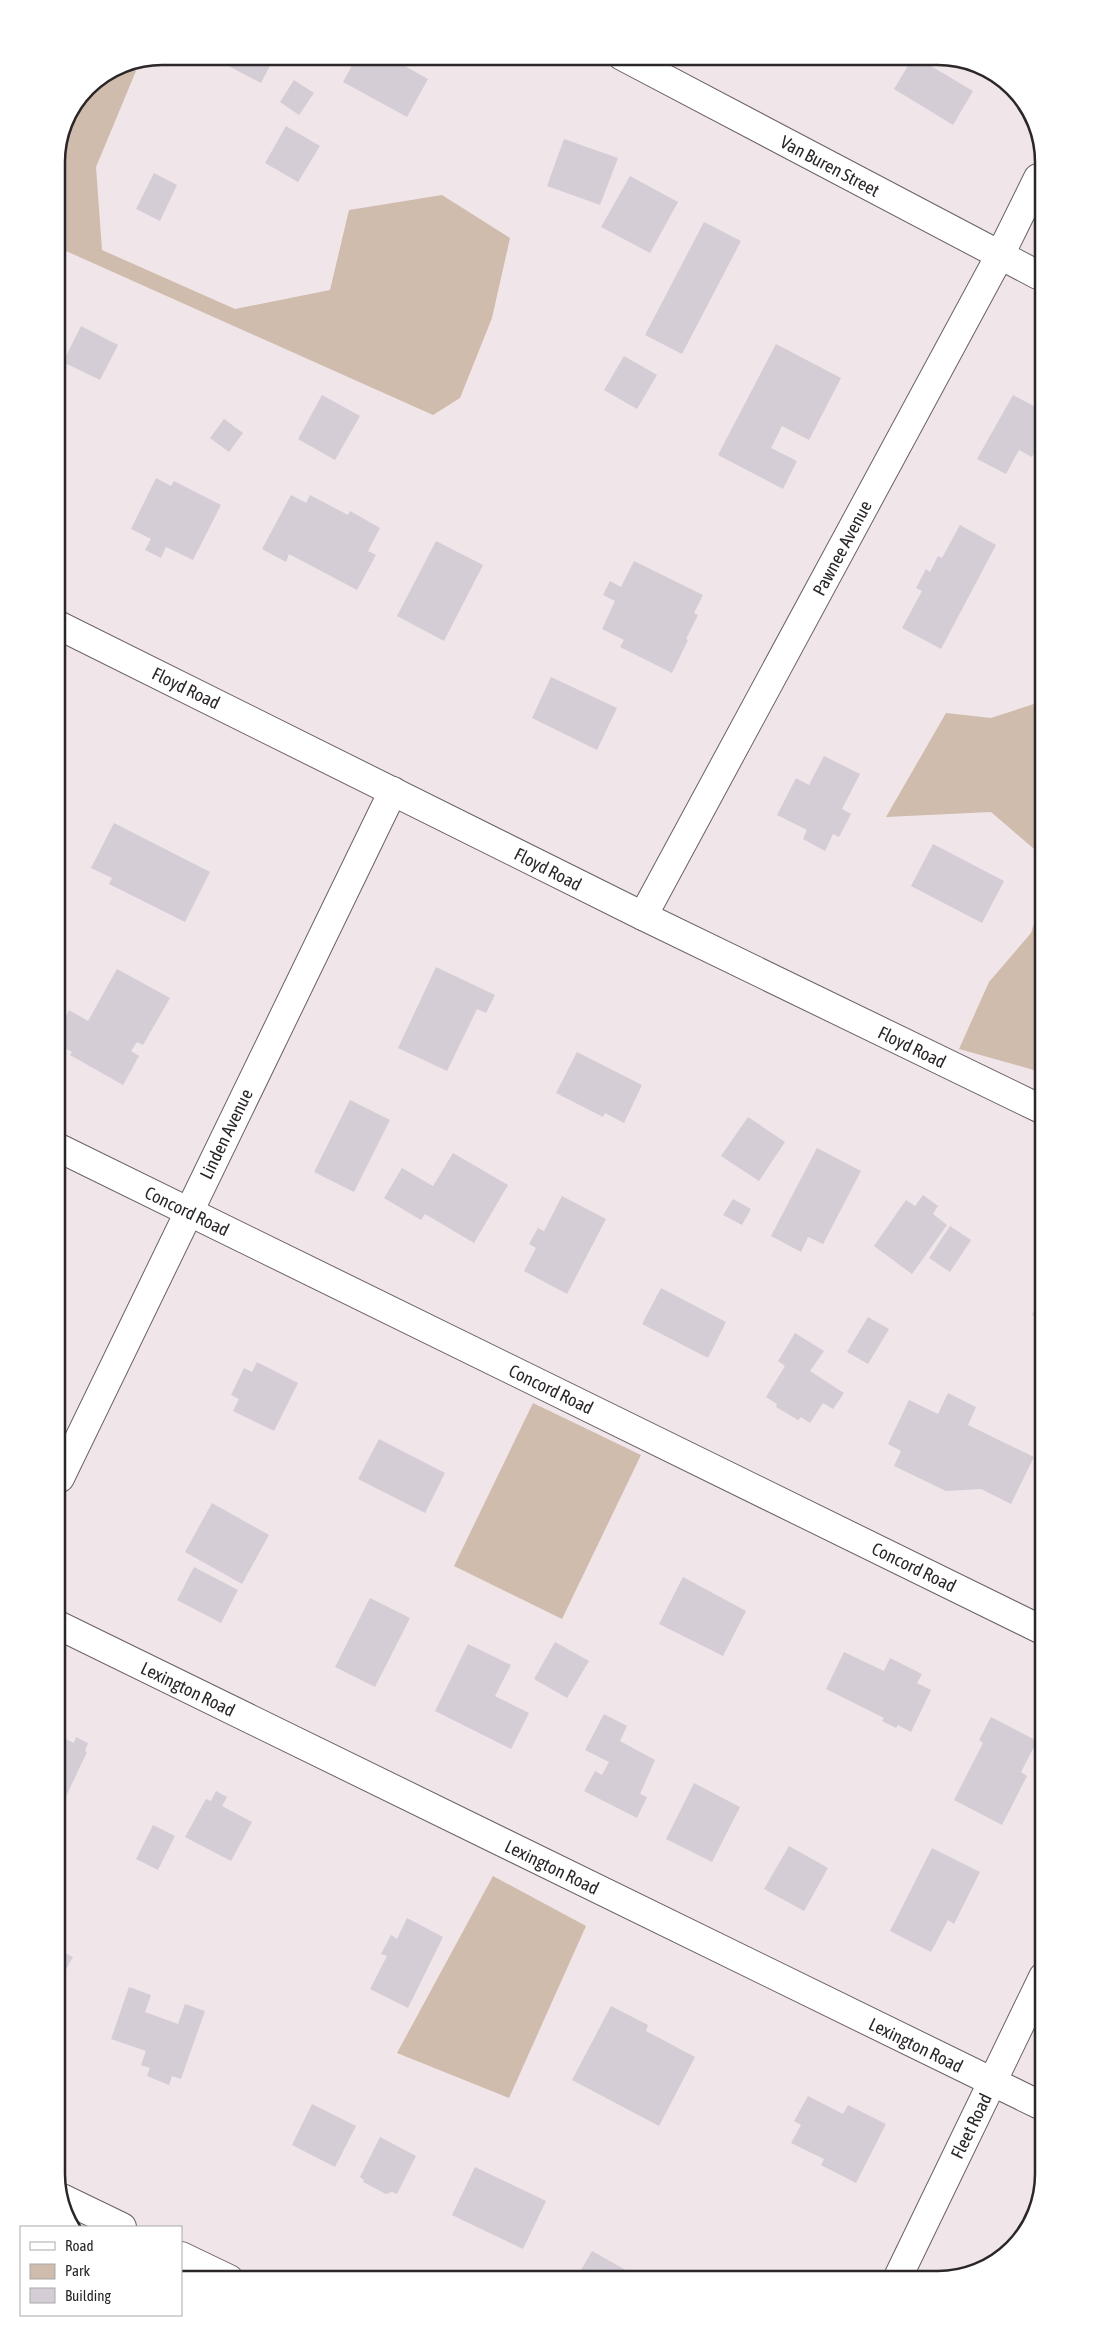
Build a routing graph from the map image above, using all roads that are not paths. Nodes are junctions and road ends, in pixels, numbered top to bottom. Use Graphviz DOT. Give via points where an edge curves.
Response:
graph roads {
  1 [pos="639,65"];
  2 [pos="1035,184"];
  3 [pos="1000,254"];
  4 [pos="1035,273"];
  5 [pos="65,628"];
  6 [pos="392,791"];
  7 [pos="643,916"];
  8 [pos="1035,1106"];
  9 [pos="65,1151"];
  10 [pos="189,1211"];
  11 [pos="65,1468"];
  12 [pos="1035,1627"];
  13 [pos="65,1628"];
  14 [pos="1035,1993"];
  15 [pos="992,2082"];
  16 [pos="1035,2103"];
  17 [pos="69,2201"];
  18 [pos="120,2226"];
  19 [pos="182,2256"];
  20 [pos="212,2271"];
  21 [pos="900,2271"];
  1 -- 3 [label="street, Van Buren Street"];
  2 -- 3 [label="street, Pawnee Avenue"];
  3 -- 4 [label="street, Van Buren Street"];
  3 -- 7 [label="street, Pawnee Avenue"];
  5 -- 6 [label="street, Floyd Road"];
  6 -- 7 [label="street, Floyd Road"];
  6 -- 10 [label="street, Linden Avenue"];
  7 -- 8 [label="street, Floyd Road"];
  9 -- 10 [label="street, Concord Road"];
  10 -- 11 [label="street, Linden Avenue"];
  10 -- 12 [label="street, Concord Road"];
  13 -- 15 [label="street, Lexington Road"];
  14 -- 15 [label="street, Fleet Road"];
  15 -- 16 [label="street, Lexington Road"];
  15 -- 21 [label="street, Fleet Road"];
  17 -- 18 [label="street"];
  19 -- 20 [label="street"];
}
